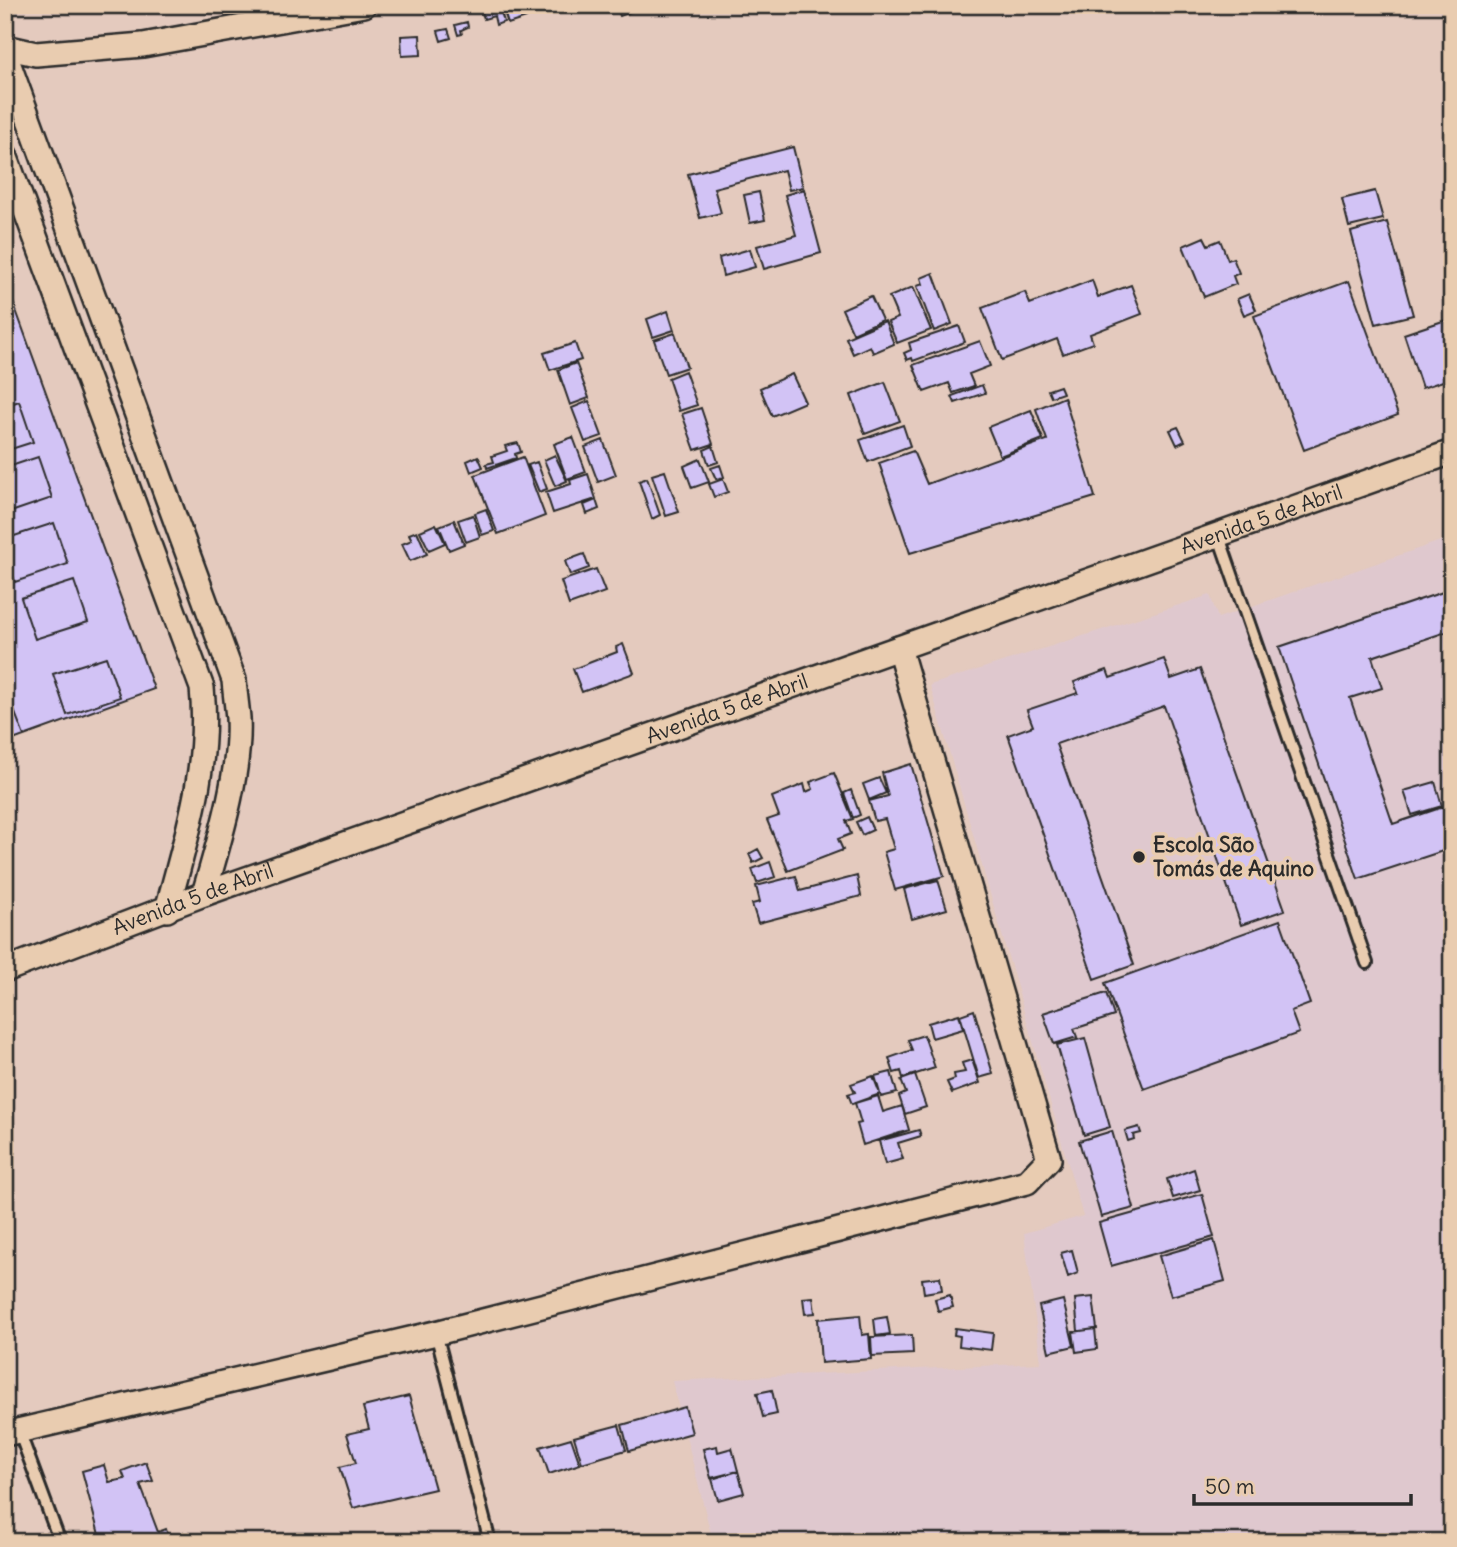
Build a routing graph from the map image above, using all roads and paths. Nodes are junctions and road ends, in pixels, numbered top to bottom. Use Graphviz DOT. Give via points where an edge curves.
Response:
graph roads {
  1 [pos="364,5"];
  2 [pos="5,47"];
  3 [pos="36,54"];
  4 [pos="8,68"];
  5 [pos="5,155"];
  6 [pos="1452,452"];
  7 [pos="1218,534"];
  8 [pos="899,648"];
  9 [pos="204,894"];
  10 [pos="167,909"];
  11 [pos="1367,963"];
  12 [pos="5,970"];
  13 [pos="436,1333"];
  14 [pos="12,1433"];
  15 [pos="60,1542"];
  16 [pos="490,1542"];
  1 -- 3 [label="street" via="144,45"];
  2 -- 3 [label="street"];
  3 -- 4 [label="street"];
  4 -- 9 [label="street" via="234,680 238,721 234,771"];
  5 -- 10 [label="street" via="202,688 201,767"];
  6 -- 7 [label="street, Avenida 5 de Abril"];
  7 -- 8 [label="street, Avenida 5 de Abril"];
  7 -- 11 [label="lane"];
  8 -- 9 [label="street, Avenida 5 de Abril"];
  8 -- 13 [label="street" via="1049,1159 1027,1182"];
  9 -- 10 [label="street, Avenida 5 de Abril"];
  10 -- 12 [label="street, Avenida 5 de Abril"];
  13 -- 14 [label="street"];
  13 -- 16 [label="lane"];
  14 -- 15 [label="lane"];
}
